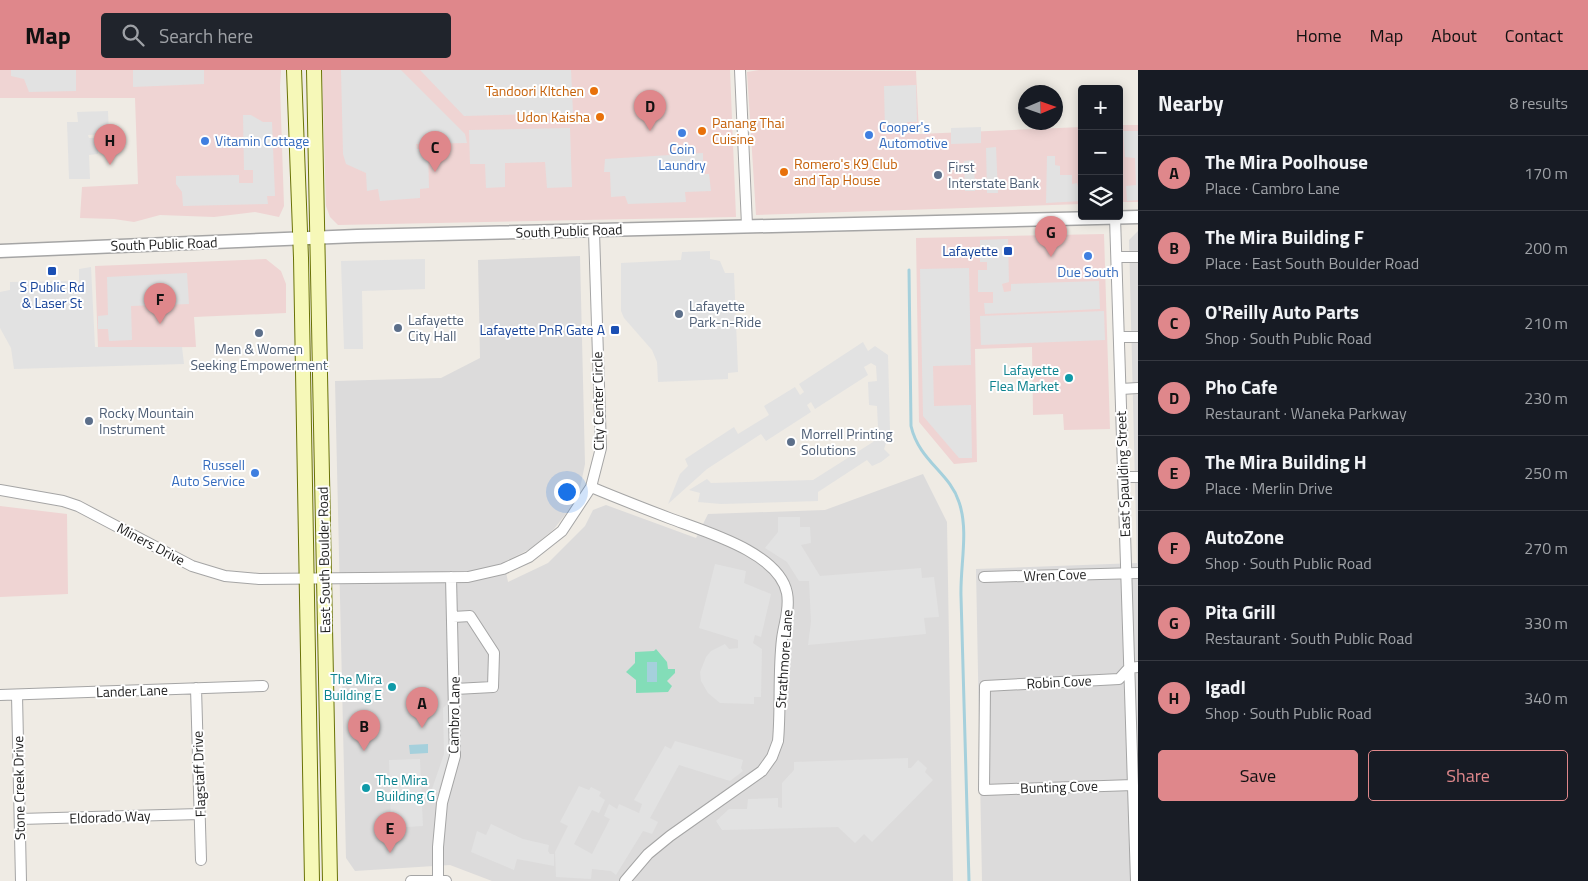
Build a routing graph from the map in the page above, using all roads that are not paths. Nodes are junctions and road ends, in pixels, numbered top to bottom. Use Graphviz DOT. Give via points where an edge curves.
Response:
graph roads {
  1 [pos="294,70"];
  2 [pos="314,70"];
  3 [pos="740,70"];
  4 [pos="1123,217"];
  5 [pos="1138,217"];
  6 [pos="1078,218"];
  7 [pos="1115,220"];
  8 [pos="747,225"];
  9 [pos="594,232"];
  10 [pos="317,238"];
  11 [pos="300,239"];
  12 [pos="0,251"];
  13 [pos="1118,257"];
  14 [pos="1138,257"];
  15 [pos="1119,337"];
  16 [pos="1138,337"];
  17 [pos="1138,388"];
  18 [pos="1121,389"];
  19 [pos="1138,477"];
  20 [pos="1123,478"];
  21 [pos="591,487"];
  22 [pos="0,490"];
  23 [pos="1138,573"];
  24 [pos="1126,574"];
  25 [pos="451,577"];
  26 [pos="984,577"];
  27 [pos="306,578"];
  28 [pos="324,578"];
  29 [pos="453,616"];
  30 [pos="1134,667"];
  31 [pos="263,686"];
  32 [pos="196,688"];
  33 [pos="455,689"];
  34 [pos="0,695"];
  35 [pos="17,695"];
  36 [pos="1135,765"];
  37 [pos="1133,785"];
  38 [pos="984,790"];
  39 [pos="200,814"];
  40 [pos="20,819"];
  41 [pos="202,860"];
  42 [pos="1136,874"];
  43 [pos="21,881"];
  44 [pos="312,881"];
  45 [pos="330,881"];
  46 [pos="411,881"];
  47 [pos="438,881"];
  48 [pos="446,881"];
  49 [pos="625,881"];
  50 [pos="1130,881"];
  1 -- 11 [label="main road, East South Boulder Road"];
  2 -- 10 [label="main road, East South Boulder Road"];
  3 -- 8 [label="street"];
  4 -- 5 [label="street, South Public Road"];
  6 -- 8 [label="street, South Public Road"];
  7 -- 13 [label="street, East Spaulding Street"];
  8 -- 9 [label="street, South Public Road"];
  9 -- 10 [label="street, South Public Road"];
  9 -- 21 [label="street, City Center Circle" via="601,448"];
  10 -- 11 [label="street, South Public Road"];
  10 -- 28 [label="main road, East South Boulder Road"];
  11 -- 12 [label="street, South Public Road"];
  11 -- 27 [label="main road, East South Boulder Road"];
  13 -- 14 [label="street"];
  13 -- 15 [label="street, East Spaulding Street"];
  15 -- 16 [label="street"];
  15 -- 18 [label="street, East Spaulding Street"];
  17 -- 18 [label="street"];
  18 -- 20 [label="street, East Spaulding Street"];
  19 -- 20 [label="street"];
  20 -- 24 [label="street, East Spaulding Street"];
  21 -- 25 [label="street, City Center Circle" via="562,531 529,557 496,572"];
  21 -- 49 [label="street, Strathmore Lane" via="727,540 770,567 787,592 778,741 772,757 762,771 648,854"];
  22 -- 27 [label="street, Miners Drive" via="78,506 192,566 225,576"];
  23 -- 24 [label="street, Wren Cove"];
  24 -- 26 [label="street, Wren Cove"];
  24 -- 30 [label="street, East Spaulding Street"];
  25 -- 28 [label="street, City Center Circle"];
  25 -- 29 [label="street, Cambro Lane"];
  27 -- 28 [label="street, City Center Circle"];
  27 -- 44 [label="main road, East South Boulder Road"];
  28 -- 45 [label="main road, East South Boulder Road"];
  29 -- 33 [label="street, Cambro Lane"];
  29 -- 33 [label="street" via="470,616 494,653 494,687"];
  30 -- 36 [label="street, East Spaulding Street"];
  30 -- 38 [label="street, Robin Cove" via="1119,679 984,686"];
  31 -- 32 [label="street, Lander Lane"];
  32 -- 35 [label="street, Lander Lane"];
  32 -- 39 [label="street, Flagstaff Drive"];
  33 -- 47 [label="street, Cambro Lane" via="455,756 442,803"];
  34 -- 35 [label="street, Lander Lane"];
  35 -- 40 [label="street, Stone Creek Drive"];
  36 -- 37 [label="street, East Spaulding Street"];
  37 -- 38 [label="street, Bunting Cove"];
  37 -- 42 [label="street, East Spaulding Street"];
  39 -- 40 [label="street, Eldorado Way"];
  39 -- 41 [label="street, Flagstaff Drive"];
  40 -- 43 [label="street, Stone Creek Drive"];
  42 -- 50 [label="street"];
  46 -- 47 [label="street"];
  47 -- 48 [label="street"];
}
